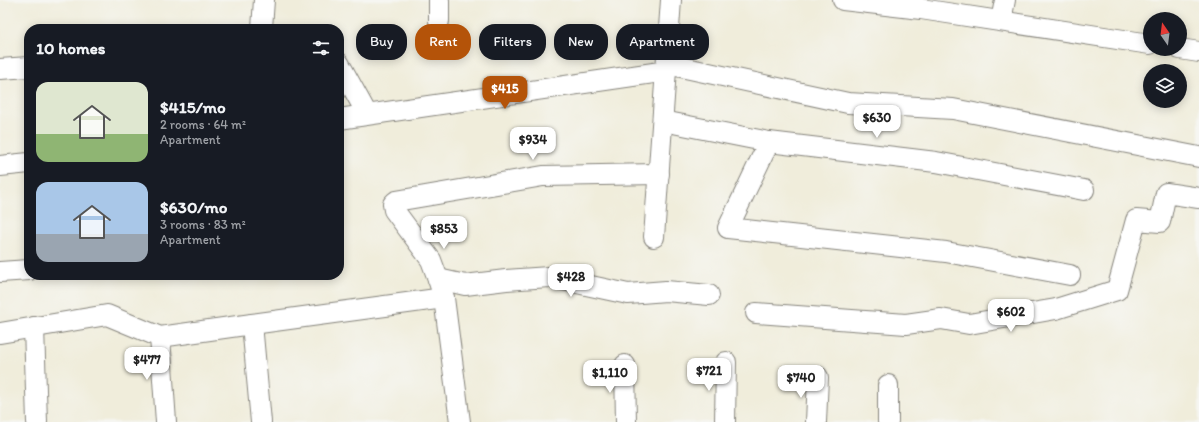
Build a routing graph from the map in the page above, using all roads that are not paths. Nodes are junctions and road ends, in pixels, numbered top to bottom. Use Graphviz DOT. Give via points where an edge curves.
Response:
graph roads {
  1 [pos="264,0"];
  2 [pos="439,0"];
  3 [pos="671,0"];
  4 [pos="843,0"];
  5 [pos="1005,0"];
  6 [pos="962,8"];
  7 [pos="439,21"];
  8 [pos="1001,21"];
  9 [pos="262,24"];
  10 [pos="1143,43"];
  11 [pos="1187,50"];
  12 [pos="1199,52"];
  13 [pos="24,67"];
  14 [pos="667,67"];
  15 [pos="0,69"];
  16 [pos="344,72"];
  17 [pos="367,114"];
  18 [pos="344,118"];
  19 [pos="663,121"];
  20 [pos="769,142"];
  21 [pos="1199,157"];
  22 [pos="24,164"];
  23 [pos="0,166"];
  24 [pos="659,174"];
  25 [pos="1084,190"];
  26 [pos="1199,198"];
  27 [pos="654,237"];
  28 [pos="24,270"];
  29 [pos="0,272"];
  30 [pos="1070,276"];
  31 [pos="438,279"];
  32 [pos="709,296"];
  33 [pos="444,298"];
  34 [pos="756,313"];
  35 [pos="252,324"];
  36 [pos="34,327"];
  37 [pos="0,333"];
  38 [pos="160,337"];
  39 [pos="726,362"];
  40 [pos="625,365"];
  41 [pos="818,377"];
  42 [pos="888,386"];
  43 [pos="37,422"];
  44 [pos="166,422"];
  45 [pos="261,422"];
  46 [pos="460,422"];
  47 [pos="626,422"];
  48 [pos="725,422"];
  49 [pos="816,422"];
  50 [pos="888,422"];
  1 -- 9 [label="street"];
  2 -- 7 [label="street"];
  3 -- 14 [label="street"];
  4 -- 6 [label="street" via="921,9"];
  5 -- 8 [label="street"];
  6 -- 8 [label="street"];
  8 -- 10 [label="street"];
  11 -- 12 [label="street"];
  13 -- 15 [label="street"];
  14 -- 17 [label="street"];
  14 -- 19 [label="street"];
  14 -- 21 [label="street" via="848,103 953,109"];
  16 -- 17 [label="street"];
  17 -- 18 [label="street"];
  19 -- 20 [label="street"];
  19 -- 24 [label="street"];
  20 -- 25 [label="street" via="936,162"];
  20 -- 30 [label="street" via="728,228 946,252"];
  22 -- 23 [label="street"];
  24 -- 27 [label="street"];
  24 -- 31 [label="street" via="543,176 396,201 393,204 394,210 431,260"];
  26 -- 34 [label="street" via="1166,193 1160,222 1136,220 1117,290 1056,309 969,324 941,319 906,324"];
  28 -- 29 [label="street"];
  31 -- 32 [label="street" via="465,284 550,278 628,294 666,291"];
  31 -- 33 [label="street"];
  33 -- 35 [label="street"];
  33 -- 46 [label="street"];
  35 -- 38 [label="street"];
  35 -- 45 [label="street"];
  36 -- 37 [label="street"];
  36 -- 38 [label="street" via="107,315"];
  36 -- 43 [label="street"];
  38 -- 44 [label="street"];
  39 -- 48 [label="street"];
  40 -- 47 [label="street"];
  41 -- 49 [label="street"];
  42 -- 50 [label="street"];
}
